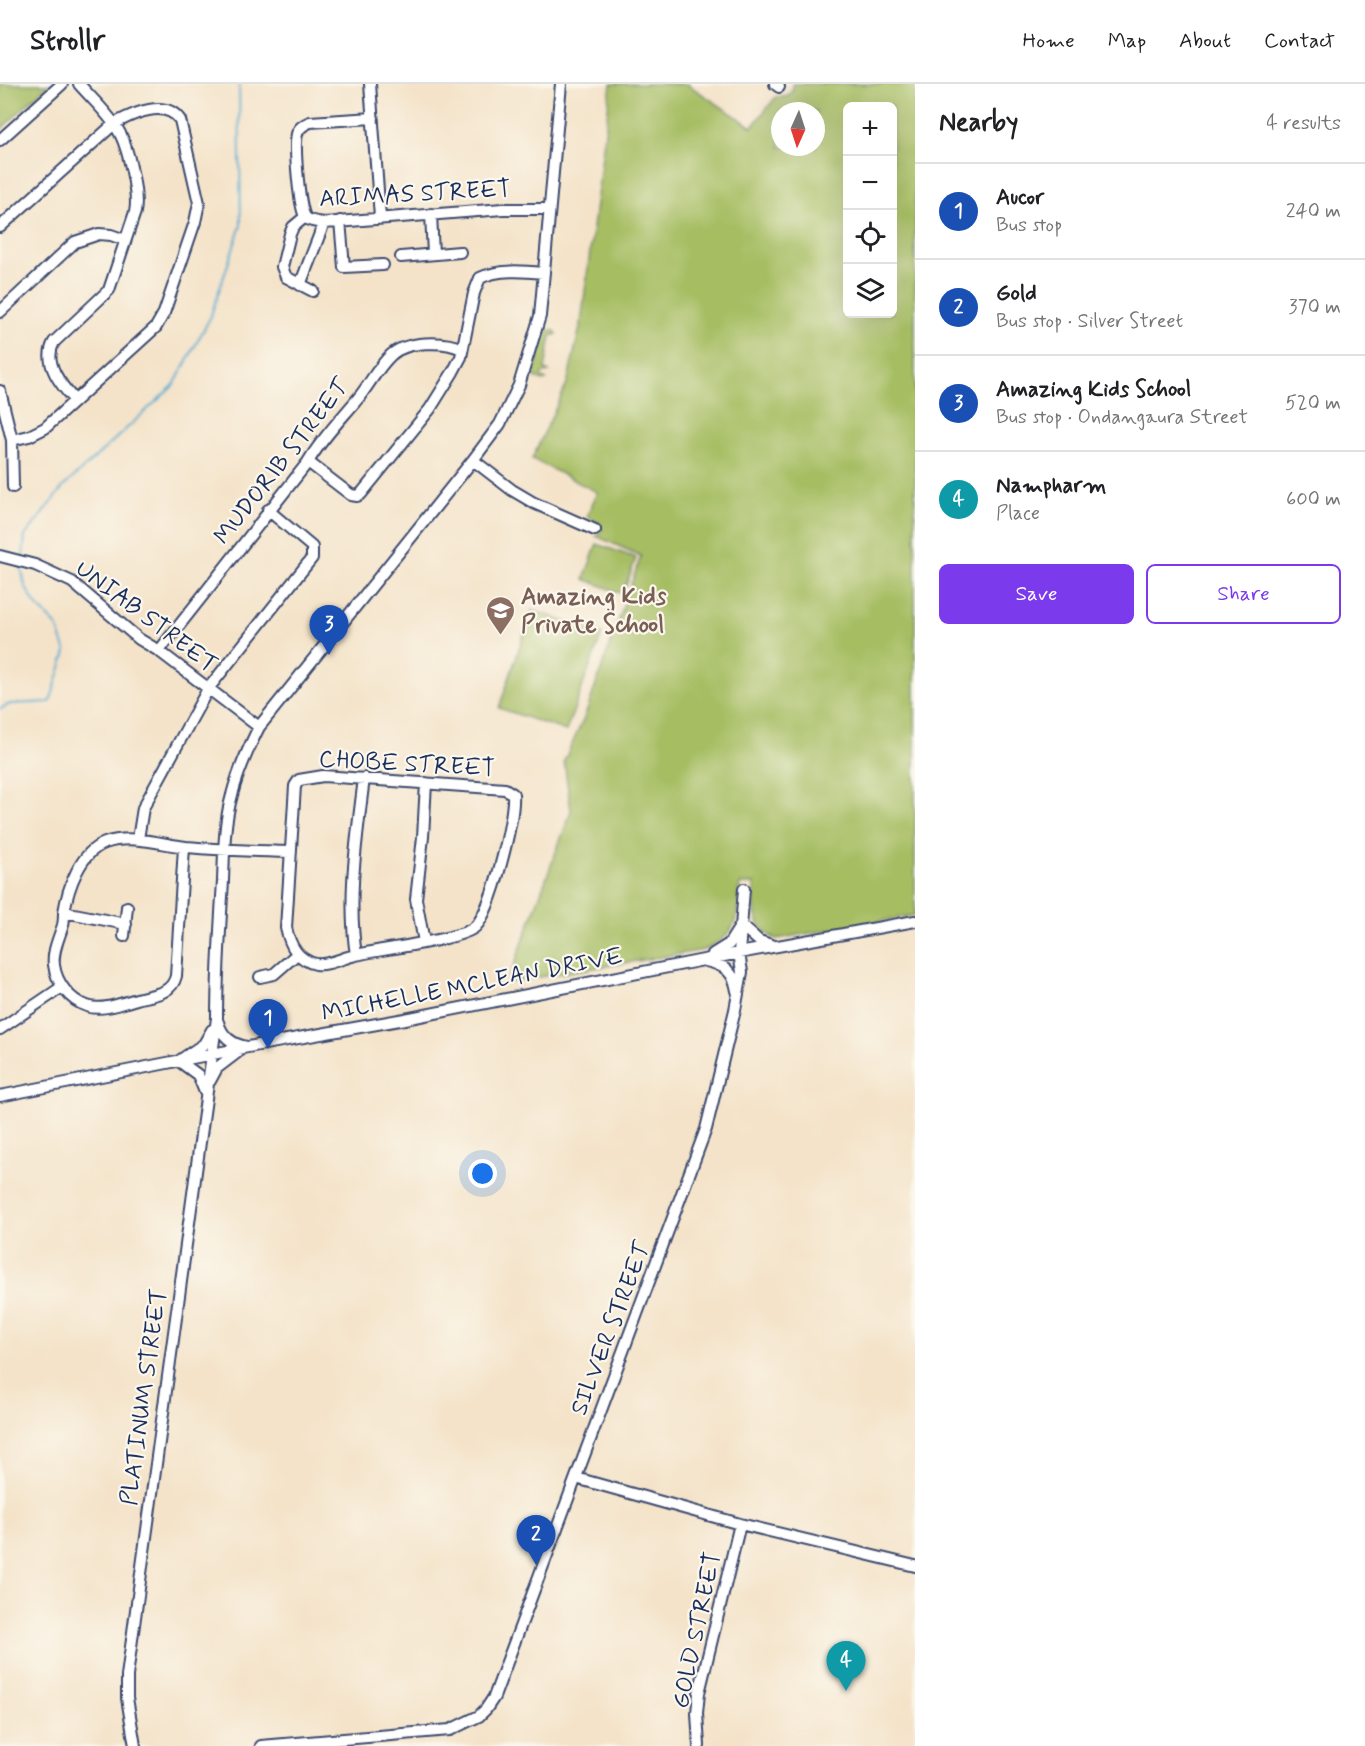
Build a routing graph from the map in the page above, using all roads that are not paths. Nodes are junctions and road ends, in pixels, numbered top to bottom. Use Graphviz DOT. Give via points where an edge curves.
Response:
graph roads {
  1 [pos="62,84"];
  2 [pos="79,84"];
  3 [pos="370,84"];
  4 [pos="561,84"];
  5 [pos="373,118"];
  6 [pos="114,124"];
  7 [pos="0,140"];
  8 [pos="549,209"];
  9 [pos="431,214"];
  10 [pos="305,217"];
  11 [pos="380,217"];
  12 [pos="340,221"];
  13 [pos="324,223"];
  14 [pos="0,227"];
  15 [pos="125,240"];
  16 [pos="460,252"];
  17 [pos="434,254"];
  18 [pos="401,257"];
  19 [pos="383,265"];
  20 [pos="543,273"];
  21 [pos="300,285"];
  22 [pos="313,291"];
  23 [pos="0,312"];
  24 [pos="462,349"];
  25 [pos="0,391"];
  26 [pos="75,401"];
  27 [pos="12,440"];
  28 [pos="473,460"];
  29 [pos="308,462"];
  30 [pos="14,487"];
  31 [pos="268,510"];
  32 [pos="595,530"];
  33 [pos="0,556"];
  34 [pos="159,651"];
  35 [pos="207,690"];
  36 [pos="260,727"];
  37 [pos="364,778"];
  38 [pos="426,783"];
  39 [pos="138,839"];
  40 [pos="184,847"];
  41 [pos="224,850"];
  42 [pos="291,852"];
  43 [pos="744,889"];
  44 [pos="127,907"];
  45 [pos="64,912"];
  46 [pos="915,921"];
  47 [pos="126,924"];
  48 [pos="741,925"];
  49 [pos="124,936"];
  50 [pos="424,942"];
  51 [pos="777,947"];
  52 [pos="740,953"];
  53 [pos="297,954"];
  54 [pos="356,955"];
  55 [pos="702,960"];
  56 [pos="260,977"];
  57 [pos="62,987"];
  58 [pos="737,994"];
  59 [pos="217,1018"];
  60 [pos="0,1029"];
  61 [pos="248,1047"];
  62 [pos="212,1054"];
  63 [pos="179,1061"];
  64 [pos="206,1092"];
  65 [pos="0,1096"];
  66 [pos="576,1478"];
  67 [pos="740,1524"];
  68 [pos="915,1566"];
  69 [pos="135,1746"];
  70 [pos="261,1746"];
  71 [pos="699,1746"];
  1 -- 7 [label="street"];
  2 -- 6 [label="street"];
  3 -- 5 [label="street"];
  4 -- 8 [label="street, PLATINUM STREET"];
  5 -- 10 [label="street, ARIMAS STREET" via="310,122 297,133"];
  5 -- 11 [label="street"];
  6 -- 14 [label="street"];
  6 -- 15 [label="street" via="124,145 137,196"];
  6 -- 26 [label="street" via="152,109 176,114 198,196 198,210 159,323"];
  8 -- 9 [label="street, ARIMAS STREET"];
  8 -- 20 [label="street, PLATINUM STREET"];
  9 -- 11 [label="street, ARIMAS STREET"];
  9 -- 17 [label="street"];
  10 -- 13 [label="street, ARIMAS STREET"];
  10 -- 21 [label="street" via="292,230 282,267 286,277"];
  11 -- 12 [label="street, ARIMAS STREET"];
  12 -- 13 [label="street, ARIMAS STREET"];
  12 -- 19 [label="street" via="344,267"];
  13 -- 21 [label="street"];
  15 -- 23 [label="street" via="99,234 75,242"];
  15 -- 26 [label="street" via="109,290 51,348 55,374"];
  16 -- 17 [label="street"];
  17 -- 18 [label="street"];
  20 -- 24 [label="street" via="501,272 480,278"];
  20 -- 28 [label="street, PLATINUM STREET" via="540,316 522,377 500,424"];
  21 -- 22 [label="street"];
  24 -- 29 [label="street, MUDORIB STREET" via="438,343 406,347 391,355"];
  24 -- 29 [label="street" via="453,372 430,408 361,494 351,495"];
  25 -- 27 [label="street"];
  26 -- 27 [label="street" via="45,428"];
  27 -- 30 [label="street"];
  28 -- 32 [label="street" via="534,503"];
  28 -- 36 [label="street, PLATINUM STREET"];
  29 -- 31 [label="street, MUDORIB STREET"];
  31 -- 34 [label="street, MUDORIB STREET"];
  31 -- 35 [label="street" via="312,548 312,558"];
  33 -- 34 [label="street, UNIAB STREET" via="35,565 72,582 125,628"];
  34 -- 35 [label="street, UNIAB STREET"];
  35 -- 36 [label="street, UNIAB STREET"];
  35 -- 39 [label="street" via="143,807"];
  36 -- 41 [label="street, PLATINUM STREET" via="245,755 232,794"];
  37 -- 38 [label="street, CHOBE STREET"];
  37 -- 42 [label="street, CHOBE STREET" via="323,776 299,780 295,786"];
  37 -- 54 [label="street" via="351,917"];
  38 -- 50 [label="street" via="416,899"];
  38 -- 50 [label="street, CHOBE STREET" via="505,789 513,794 513,801 500,866 476,927"];
  39 -- 40 [label="street"];
  39 -- 45 [label="street" via="104,844 88,855 75,876"];
  40 -- 41 [label="street"];
  40 -- 57 [label="street" via="176,976 170,988 93,1008 80,1003"];
  41 -- 42 [label="street"];
  41 -- 59 [label="street, PLATINUM STREET"];
  42 -- 53 [label="street, CHOBE STREET" via="286,928"];
  43 -- 48 [label="street, SILVER STREET"];
  44 -- 47 [label="street"];
  45 -- 47 [label="street"];
  45 -- 57 [label="street" via="54,956"];
  46 -- 51 [label="street, MICHELLE MCLEAN DRIVE"];
  47 -- 49 [label="street"];
  48 -- 51 [label="street" via="759,941"];
  48 -- 52 [label="street, SILVER STREET"];
  48 -- 55 [label="street" via="729,944"];
  50 -- 54 [label="street, CHOBE STREET"];
  51 -- 52 [label="street, MICHELLE MCLEAN DRIVE"];
  52 -- 55 [label="street, MICHELLE MCLEAN DRIVE"];
  52 -- 58 [label="street, SILVER STREET" via="742,972"];
  53 -- 54 [label="street, CHOBE STREET" via="320,964"];
  53 -- 56 [label="street" via="274,974"];
  55 -- 58 [label="street" via="731,974 736,980"];
  55 -- 61 [label="street, MICHELLE MCLEAN DRIVE"];
  57 -- 60 [label="street"];
  58 -- 66 [label="street, SILVER STREET" via="706,1129"];
  59 -- 61 [label="street" via="230,1040"];
  59 -- 62 [label="street, PLATINUM STREET"];
  59 -- 63 [label="street" via="204,1044"];
  61 -- 62 [label="street, MICHELLE MCLEAN DRIVE"];
  61 -- 64 [label="street" via="217,1068"];
  62 -- 63 [label="street, MICHELLE MCLEAN DRIVE"];
  62 -- 64 [label="street, PLATINUM STREET"];
  63 -- 64 [label="street" via="198,1075"];
  63 -- 65 [label="street, MICHELLE MCLEAN DRIVE"];
  64 -- 69 [label="street, PLATINUM STREET" via="127,1676"];
  66 -- 67 [label="street, GOLD STREET"];
  66 -- 70 [label="street, SILVER STREET" via="494,1697 486,1709 470,1722 450,1730"];
  67 -- 68 [label="street, GOLD STREET"];
  67 -- 71 [label="street, GOLD STREET" via="699,1693"];
}
